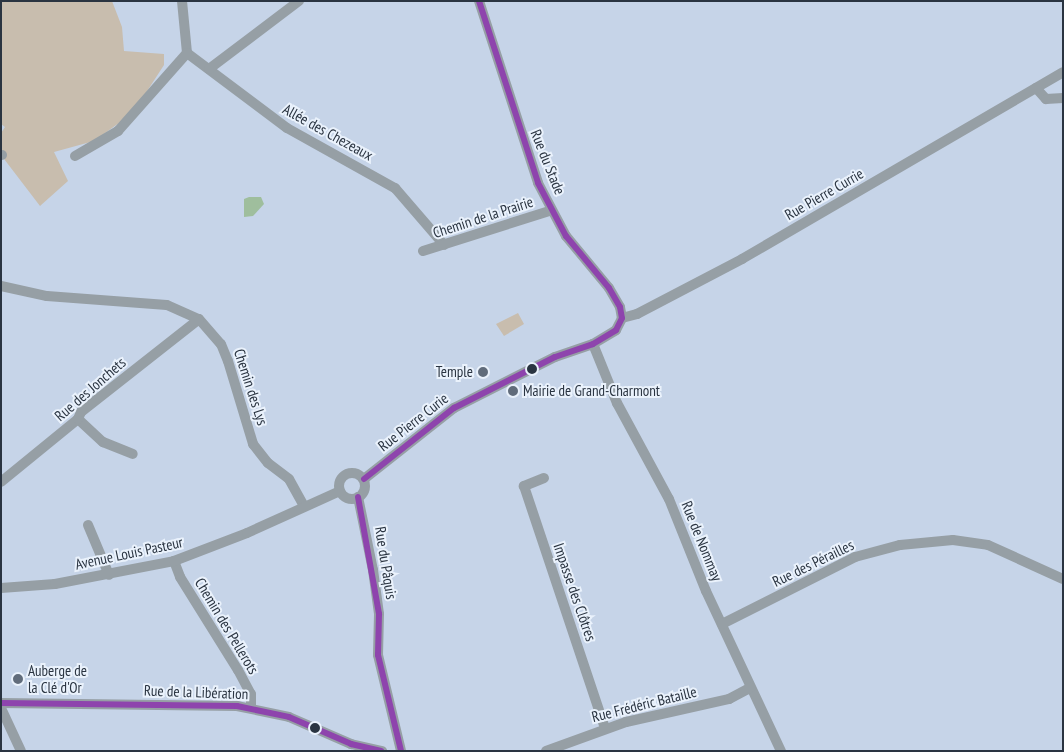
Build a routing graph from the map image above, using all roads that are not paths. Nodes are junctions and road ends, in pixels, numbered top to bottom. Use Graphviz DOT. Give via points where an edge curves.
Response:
graph roads {
  1 [pos="182,1"];
  2 [pos="299,1"];
  3 [pos="479,1"];
  4 [pos="187,53"];
  5 [pos="208,69"];
  6 [pos="1063,72"];
  7 [pos="1036,88"];
  8 [pos="1063,98"];
  9 [pos="74,156"];
  10 [pos="552,210"];
  11 [pos="444,245"];
  12 [pos="423,251"];
  13 [pos="1,286"];
  14 [pos="622,318"];
  15 [pos="199,319"];
  16 [pos="592,344"];
  17 [pos="78,420"];
  18 [pos="133,454"];
  19 [pos="544,478"];
  20 [pos="364,479"];
  21 [pos="1,482"];
  22 [pos="340,491"];
  23 [pos="358,498"];
  24 [pos="304,506"];
  25 [pos="88,525"];
  26 [pos="174,561"];
  27 [pos="109,575"];
  28 [pos="1063,579"];
  29 [pos="1,588"];
  30 [pos="722,624"];
  31 [pos="750,688"];
  32 [pos="1,703"];
  33 [pos="1,708"];
  34 [pos="251,708"];
  35 [pos="605,728"];
  36 [pos="21,751"];
  37 [pos="382,751"];
  38 [pos="401,751"];
  39 [pos="546,751"];
  40 [pos="781,751"];
  1 -- 4 [label="street"];
  2 -- 5 [label="street"];
  3 -- 10 [label="street, Rue du Stade" via="514,116"];
  4 -- 5 [label="street, Allée des Chezeaux"];
  4 -- 9 [label="street" via="118,131"];
  5 -- 11 [label="street, Allée des Chezeaux" via="287,128 395,188"];
  6 -- 7 [label="street, Rue Pierre Currie"];
  7 -- 8 [label="street" via="1046,99"];
  7 -- 14 [label="street, Rue Pierre Currie" via="742,258 636,314"];
  10 -- 11 [label="street, Chemin de la Prairie"];
  10 -- 14 [label="street, Rue du Stade" via="566,236 609,288 620,307"];
  11 -- 12 [label="street, Chemin de la Prairie"];
  13 -- 15 [label="street, Chemin des Lys" via="47,296 167,304"];
  14 -- 16 [label="street, Rue Pierre Curie" via="616,330"];
  15 -- 17 [label="street, Rue des Jonchets" via="82,412"];
  15 -- 24 [label="street, Chemin des Lys" via="221,344 228,360 252,444 268,463 289,479"];
  16 -- 20 [label="street, Rue Pierre Curie" via="555,357 469,399"];
  16 -- 30 [label="street, Rue de Nommay" via="617,403 669,499"];
  17 -- 18 [label="street" via="103,442"];
  17 -- 21 [label="street, Rue des Jonchets"];
  19 -- 35 [label="street, Impasse des Clôtres" via="524,486"];
  20 -- 22 [label="street" via="350,472 343,476"];
  20 -- 23 [label="street" via="364,493"];
  22 -- 23 [label="street" via="345,496"];
  22 -- 24 [label="street, Avenue Louis Pasteur"];
  23 -- 38 [label="street, Rue du Pâquis" via="374,570 379,614 378,655"];
  24 -- 26 [label="street, Avenue Louis Pasteur" via="247,533"];
  25 -- 27 [label="street"];
  26 -- 27 [label="street, Avenue Louis Pasteur"];
  26 -- 34 [label="street, Chemin des Pellerots" via="180,577 251,694"];
  27 -- 29 [label="street, Avenue Louis Pasteur"];
  28 -- 30 [label="street, Rue des Pérailles" via="988,545 953,540 900,545 855,557"];
  30 -- 31 [label="street, Rue de Nommay"];
  31 -- 35 [label="street, Rue Frédéric Bataille" via="729,699"];
  31 -- 40 [label="street, Rue de Nommay"];
  32 -- 34 [label="street, Rue de la Libération"];
  33 -- 36 [label="street"];
  34 -- 37 [label="street, Rue de la Libération" via="288,717 351,744"];
  35 -- 39 [label="street, Rue Frédéric Bataille"];
}
